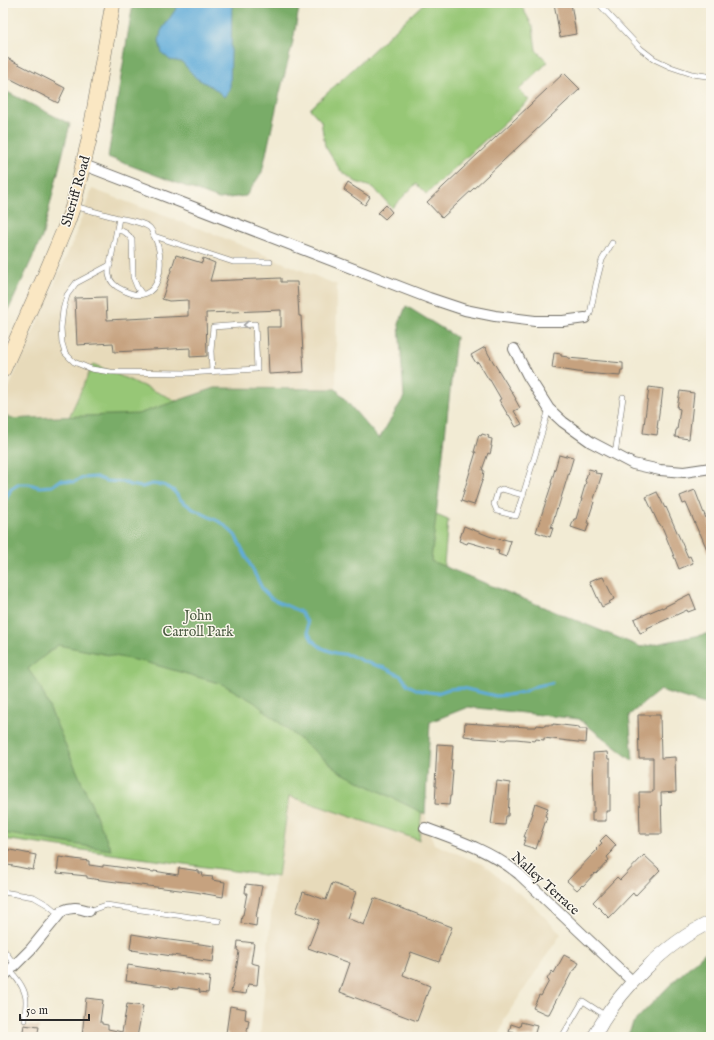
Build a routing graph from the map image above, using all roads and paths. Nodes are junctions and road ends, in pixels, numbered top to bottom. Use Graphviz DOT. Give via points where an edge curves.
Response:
graph roads {
  1 [pos="113,3"];
  2 [pos="598,3"];
  3 [pos="707,76"];
  4 [pos="84,165"];
  5 [pos="73,206"];
  6 [pos="119,218"];
  7 [pos="117,230"];
  8 [pos="154,236"];
  9 [pos="612,243"];
  10 [pos="270,262"];
  11 [pos="110,265"];
  12 [pos="142,294"];
  13 [pos="585,318"];
  14 [pos="514,349"];
  15 [pos="3,370"];
  16 [pos="212,372"];
  17 [pos="623,397"];
  18 [pos="549,409"];
  19 [pos="614,455"];
  20 [pos="711,468"];
  21 [pos="523,495"];
  22 [pos="425,828"];
  23 [pos="3,892"];
  24 [pos="89,911"];
  25 [pos="59,914"];
  26 [pos="219,921"];
  27 [pos="711,922"];
  28 [pos="3,949"];
  29 [pos="9,971"];
  30 [pos="633,982"];
  31 [pos="606,1016"];
  32 [pos="25,1020"];
  33 [pos="562,1037"];
  34 [pos="594,1037"];
  1 -- 4 [label="main road, Sheriff Road"];
  2 -- 3 [label="lane" via="654,60 692,74"];
  4 -- 5 [label="main road, Sheriff Road"];
  4 -- 13 [label="street" via="465,310 536,321"];
  5 -- 6 [label="lane"];
  5 -- 15 [label="main road, Sheriff Road"];
  6 -- 7 [label="lane"];
  6 -- 8 [label="lane" via="150,228"];
  7 -- 11 [label="lane"];
  7 -- 12 [label="lane" via="124,232 132,240 134,277"];
  8 -- 10 [label="lane" via="233,262"];
  8 -- 12 [label="lane" via="158,244 161,268 157,284"];
  9 -- 13 [label="lane" via="602,260 590,314"];
  11 -- 12 [label="lane" via="109,275 119,289 138,296"];
  11 -- 16 [label="lane" via="76,283 67,295 62,310 61,328 65,353 74,362 91,369 111,372"];
  14 -- 18 [label="street"];
  16 -- 16 [label="lane, one-way" via="257,369 255,324 213,327"];
  17 -- 19 [label="lane"];
  18 -- 19 [label="street" via="590,442"];
  18 -- 21 [label="lane"];
  19 -- 20 [label="street" via="633,464 660,470 684,472"];
  21 -- 21 [label="lane" via="516,516 497,510 494,504 498,491 502,489"];
  22 -- 30 [label="street, Nalley Terrace" via="483,850 511,867"];
  23 -- 25 [label="lane" via="34,897 48,904"];
  24 -- 25 [label="street" via="72,908"];
  24 -- 26 [label="lane" via="106,905"];
  25 -- 29 [label="street" via="31,949"];
  27 -- 30 [label="street" via="667,950"];
  28 -- 29 [label="lane"];
  29 -- 32 [label="lane" via="23,990 26,1000"];
  30 -- 31 [label="street"];
  31 -- 33 [label="lane" via="583,1001"];
  31 -- 34 [label="street"];
}
